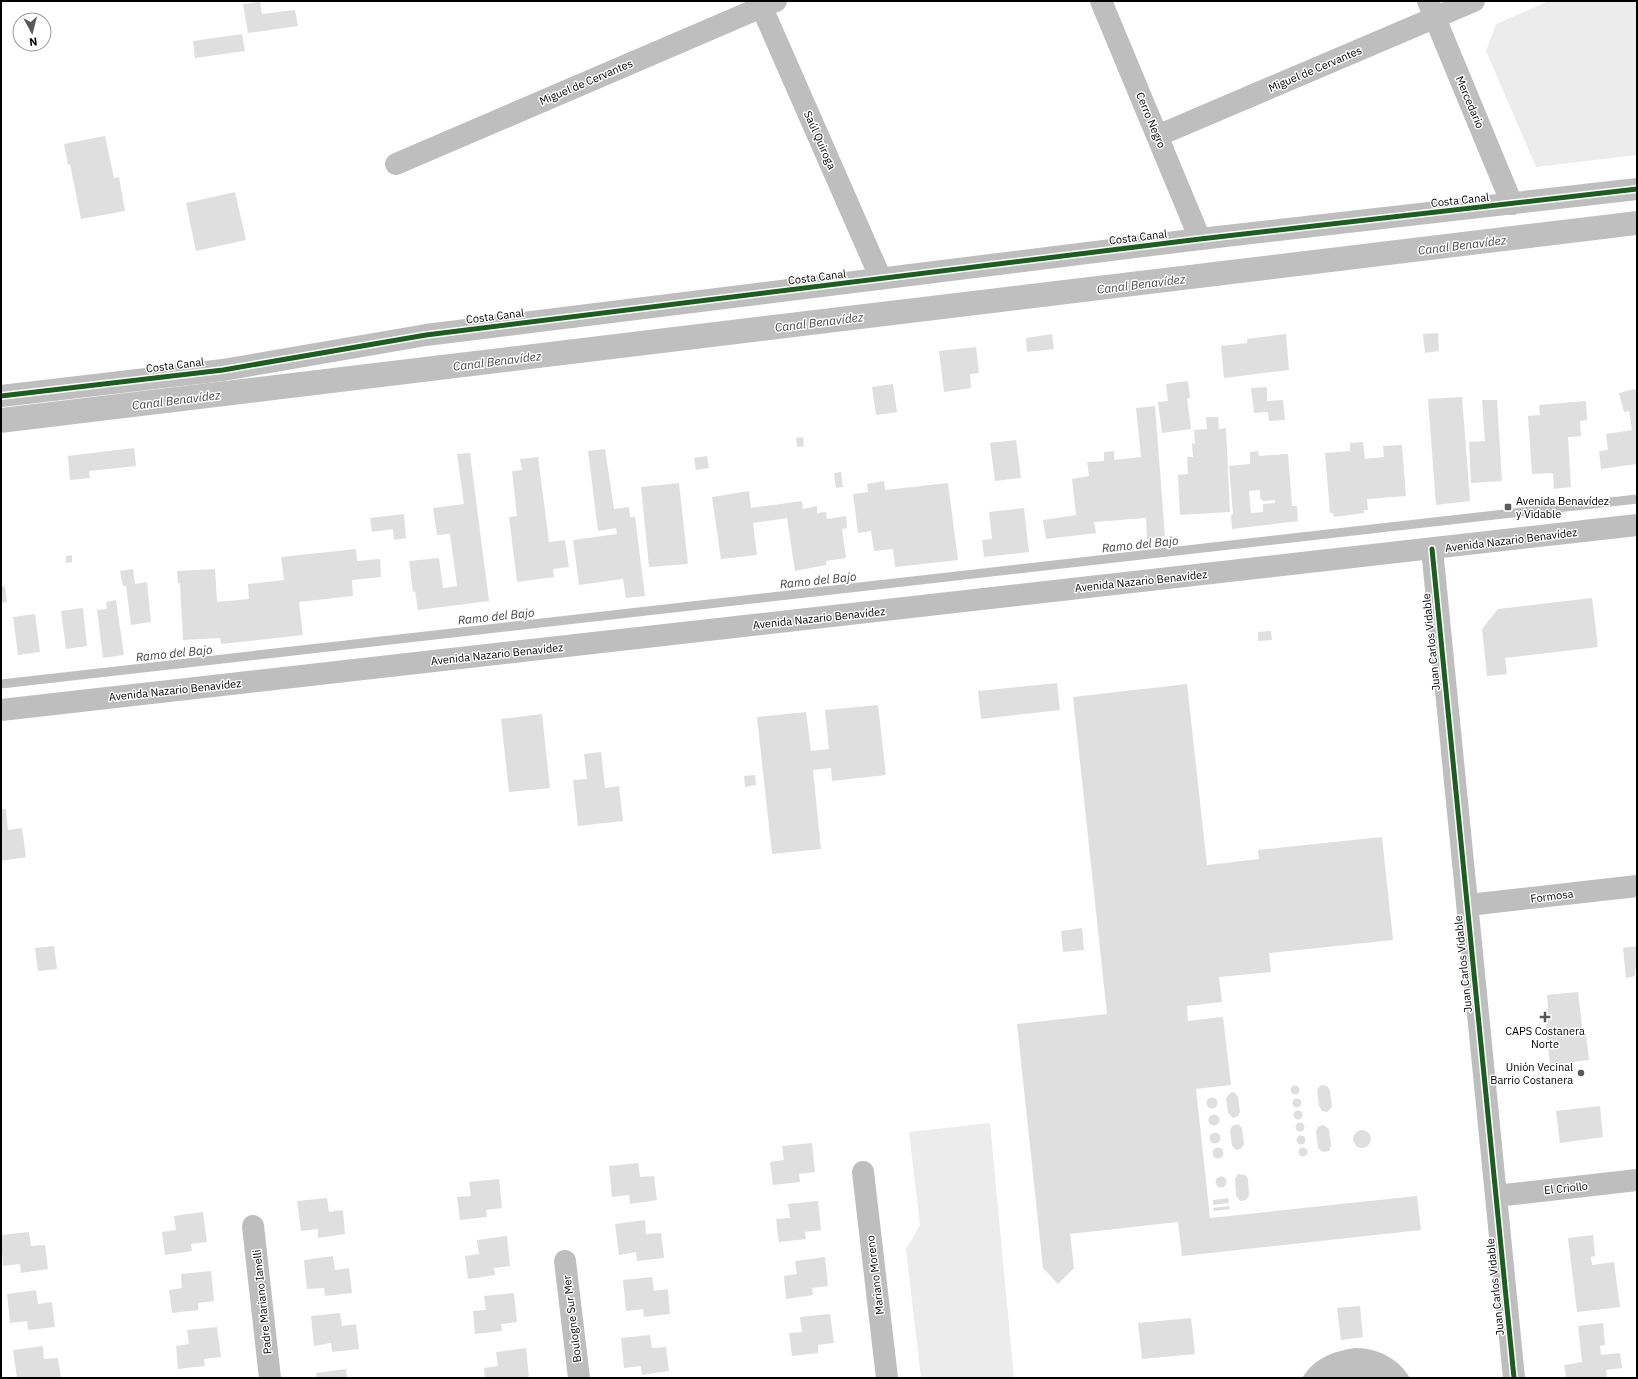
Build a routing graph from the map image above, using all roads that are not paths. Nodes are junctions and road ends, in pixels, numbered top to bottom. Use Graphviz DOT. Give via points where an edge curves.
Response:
graph roads {
  1 [pos="1101,1"];
  2 [pos="1474,1"];
  3 [pos="765,3"];
  4 [pos="1431,9"];
  5 [pos="1157,136"];
  6 [pos="396,164"];
  7 [pos="1637,189"];
  8 [pos="1512,204"];
  9 [pos="1200,239"];
  10 [pos="881,279"];
  11 [pos="1,396"];
  12 [pos="1637,525"];
  13 [pos="1432,549"];
  14 [pos="1,710"];
  15 [pos="1637,886"];
  16 [pos="1468,905"];
  17 [pos="863,1172"];
  18 [pos="1637,1180"];
  19 [pos="1496,1196"];
  20 [pos="253,1226"];
  21 [pos="565,1261"];
  22 [pos="270,1378"];
  23 [pos="579,1378"];
  24 [pos="887,1378"];
  25 [pos="1514,1378"];
  1 -- 5 [label="street, Cerro Negro"];
  2 -- 4 [label="street, Miguel de Cervantes"];
  3 -- 6 [label="street, Miguel de Cervantes"];
  3 -- 10 [label="street, Saúl Quiroga"];
  4 -- 5 [label="street, Miguel de Cervantes"];
  4 -- 8 [label="street, Mercedario"];
  5 -- 9 [label="street, Cerro Negro"];
  7 -- 8 [label="street, Costa Canal"];
  8 -- 9 [label="street, Costa Canal"];
  9 -- 10 [label="street, Costa Canal"];
  10 -- 11 [label="street, Costa Canal" via="426,335 223,370"];
  12 -- 13 [label="street, Avenida Nazario Benavídez"];
  13 -- 14 [label="street, Avenida Nazario Benavídez"];
  13 -- 16 [label="street, Juan Carlos Vidable"];
  15 -- 16 [label="street, Formosa"];
  16 -- 19 [label="street, Juan Carlos Vidable"];
  17 -- 24 [label="street, Mariano Moreno"];
  18 -- 19 [label="street, El Criollo"];
  19 -- 25 [label="street, Juan Carlos Vidable"];
  20 -- 22 [label="street, Padre Mariano Ianelli"];
  21 -- 23 [label="street, Boulogne Sur Mer"];
}
